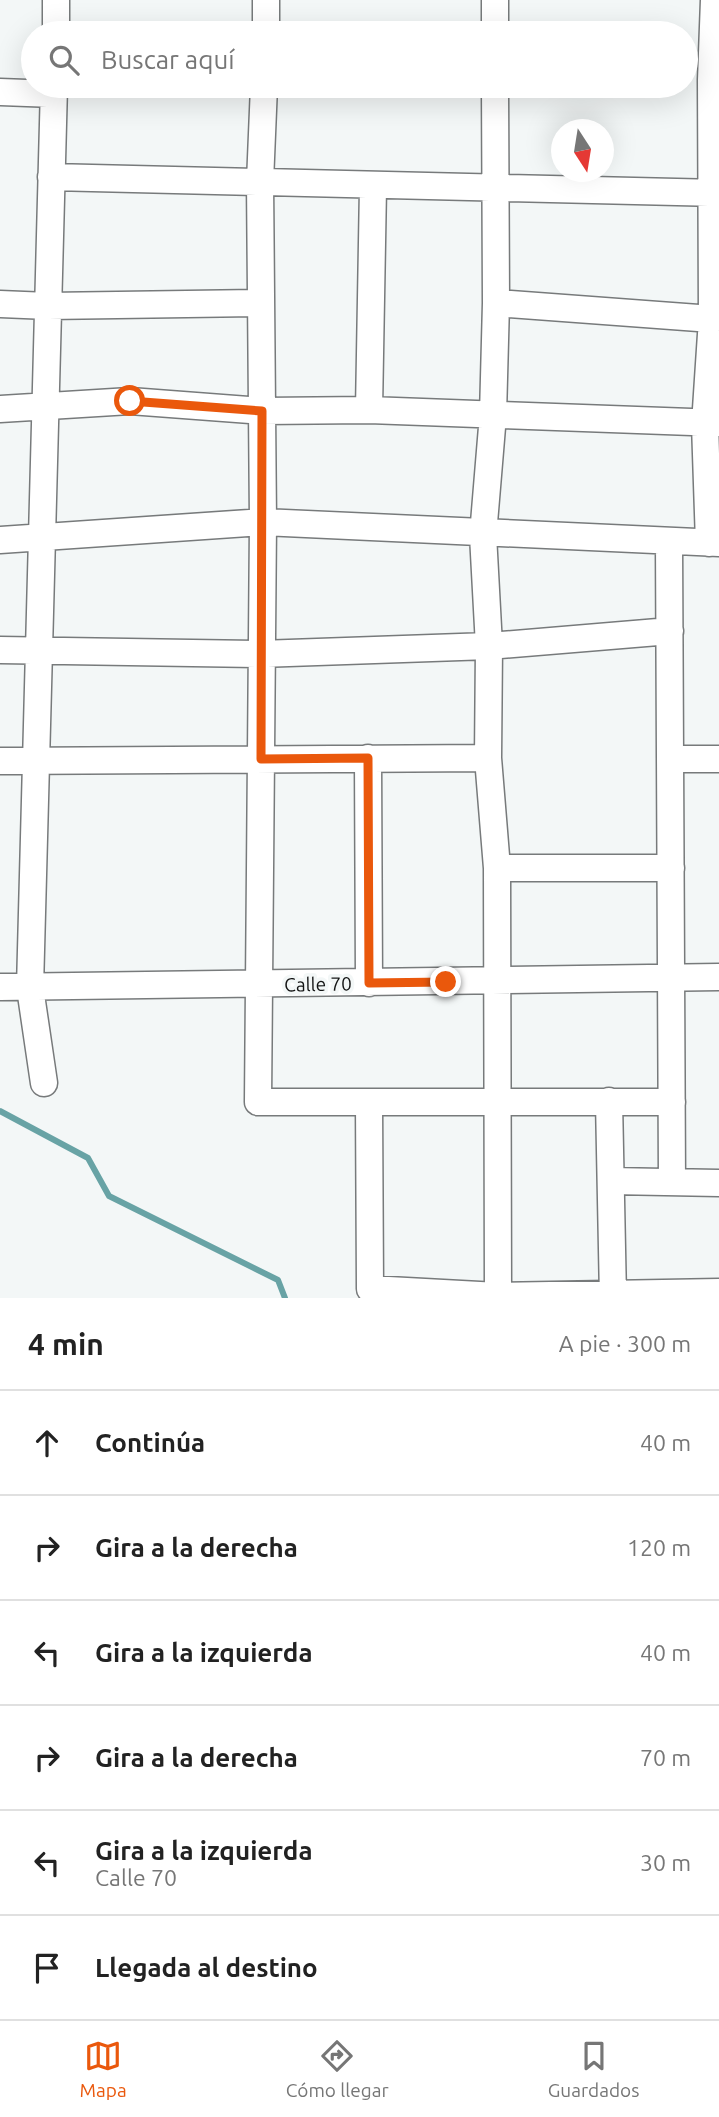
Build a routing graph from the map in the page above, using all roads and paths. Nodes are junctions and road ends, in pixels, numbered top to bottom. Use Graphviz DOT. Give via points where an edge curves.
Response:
graph roads {
  1 [pos="56,0"];
  2 [pos="266,0"];
  3 [pos="495,0"];
  4 [pos="714,0"];
  5 [pos="56,21"];
  6 [pos="266,21"];
  7 [pos="495,21"];
  8 [pos="705,79"];
  9 [pos="21,91"];
  10 [pos="0,92"];
  11 [pos="54,98"];
  12 [pos="264,98"];
  13 [pos="495,98"];
  14 [pos="51,177"];
  15 [pos="260,182"];
  16 [pos="373,187"];
  17 [pos="495,189"];
  18 [pos="716,193"];
  19 [pos="261,303"];
  20 [pos="496,303"];
  21 [pos="0,304"];
  22 [pos="48,306"];
  23 [pos="712,320"];
  24 [pos="47,406"];
  25 [pos="0,409"];
  26 [pos="369,410"];
  27 [pos="262,411"];
  28 [pos="492,415"];
  29 [pos="712,424"];
  30 [pos="263,522"];
  31 [pos="483,535"];
  32 [pos="42,537"];
  33 [pos="0,540"];
  34 [pos="669,542"];
  35 [pos="714,543"];
  36 [pos="670,631"];
  37 [pos="489,646"];
  38 [pos="0,650"];
  39 [pos="40,650"];
  40 [pos="260,654"];
  41 [pos="368,758"];
  42 [pos="488,758"];
  43 [pos="261,759"];
  44 [pos="670,759"];
  45 [pos="719,759"];
  46 [pos="0,761"];
  47 [pos="37,761"];
  48 [pos="497,868"];
  49 [pos="671,868"];
  50 [pos="719,977"];
  51 [pos="671,978"];
  52 [pos="497,981"];
  53 [pos="369,983"];
  54 [pos="260,984"];
  55 [pos="0,987"];
  56 [pos="30,988"];
  57 [pos="44,1083"];
  58 [pos="498,1100"];
  59 [pos="609,1101"];
  60 [pos="672,1102"];
  61 [pos="369,1103"];
  62 [pos="611,1181"];
  63 [pos="672,1182"];
  64 [pos="719,1183"];
  65 [pos="719,1292"];
  66 [pos="613,1296"];
  67 [pos="498,1297"];
  1 -- 5 [label="street"];
  2 -- 6 [label="street"];
  3 -- 7 [label="street"];
  4 -- 8 [label="street"];
  8 -- 18 [label="street"];
  9 -- 10 [label="street"];
  11 -- 14 [label="street"];
  12 -- 15 [label="street"];
  13 -- 17 [label="street"];
  14 -- 15 [label="street"];
  14 -- 22 [label="street"];
  15 -- 16 [label="street"];
  15 -- 19 [label="street"];
  16 -- 17 [label="street"];
  16 -- 26 [label="street"];
  17 -- 18 [label="street"];
  17 -- 20 [label="street"];
  18 -- 23 [label="street"];
  19 -- 22 [label="street"];
  19 -- 27 [label="street"];
  20 -- 23 [label="street"];
  20 -- 28 [label="street"];
  21 -- 22 [label="street"];
  22 -- 24 [label="street"];
  23 -- 29 [label="street"];
  24 -- 25 [label="street"];
  24 -- 27 [label="street" via="130,401"];
  24 -- 32 [label="street"];
  26 -- 27 [label="street"];
  26 -- 28 [label="street"];
  27 -- 30 [label="street"];
  28 -- 29 [label="street"];
  28 -- 31 [label="street"];
  29 -- 35 [label="street"];
  30 -- 31 [label="street"];
  30 -- 32 [label="street"];
  30 -- 40 [label="street"];
  31 -- 34 [label="street"];
  31 -- 37 [label="street"];
  32 -- 33 [label="street"];
  32 -- 39 [label="street"];
  34 -- 35 [label="street"];
  34 -- 36 [label="street"];
  36 -- 37 [label="street"];
  36 -- 44 [label="street"];
  37 -- 40 [label="street"];
  37 -- 42 [label="street"];
  38 -- 39 [label="street"];
  39 -- 40 [label="street"];
  39 -- 47 [label="street"];
  40 -- 43 [label="street"];
  41 -- 42 [label="street"];
  41 -- 43 [label="street"];
  41 -- 53 [label="street"];
  42 -- 48 [label="street"];
  43 -- 47 [label="street"];
  43 -- 54 [label="street"];
  44 -- 45 [label="street"];
  44 -- 49 [label="street"];
  46 -- 47 [label="street"];
  47 -- 56 [label="street"];
  48 -- 49 [label="street"];
  48 -- 52 [label="street"];
  49 -- 51 [label="street"];
  50 -- 51 [label="street, Calle 70"];
  51 -- 52 [label="street, Calle 70"];
  51 -- 60 [label="street"];
  52 -- 53 [label="street, Calle 70"];
  52 -- 58 [label="street"];
  53 -- 54 [label="street, Calle 70"];
  54 -- 56 [label="street, Calle 70"];
  54 -- 61 [label="street" via="258,1102"];
  55 -- 56 [label="street, Calle 70"];
  56 -- 57 [label="street"];
  58 -- 59 [label="street"];
  58 -- 61 [label="street"];
  58 -- 67 [label="street"];
  59 -- 60 [label="street"];
  59 -- 62 [label="street"];
  60 -- 63 [label="street"];
  61 -- 67 [label="street" via="370,1289"];
  62 -- 63 [label="street"];
  62 -- 66 [label="street"];
  63 -- 64 [label="street"];
  65 -- 66 [label="street"];
  66 -- 67 [label="street"];
}
